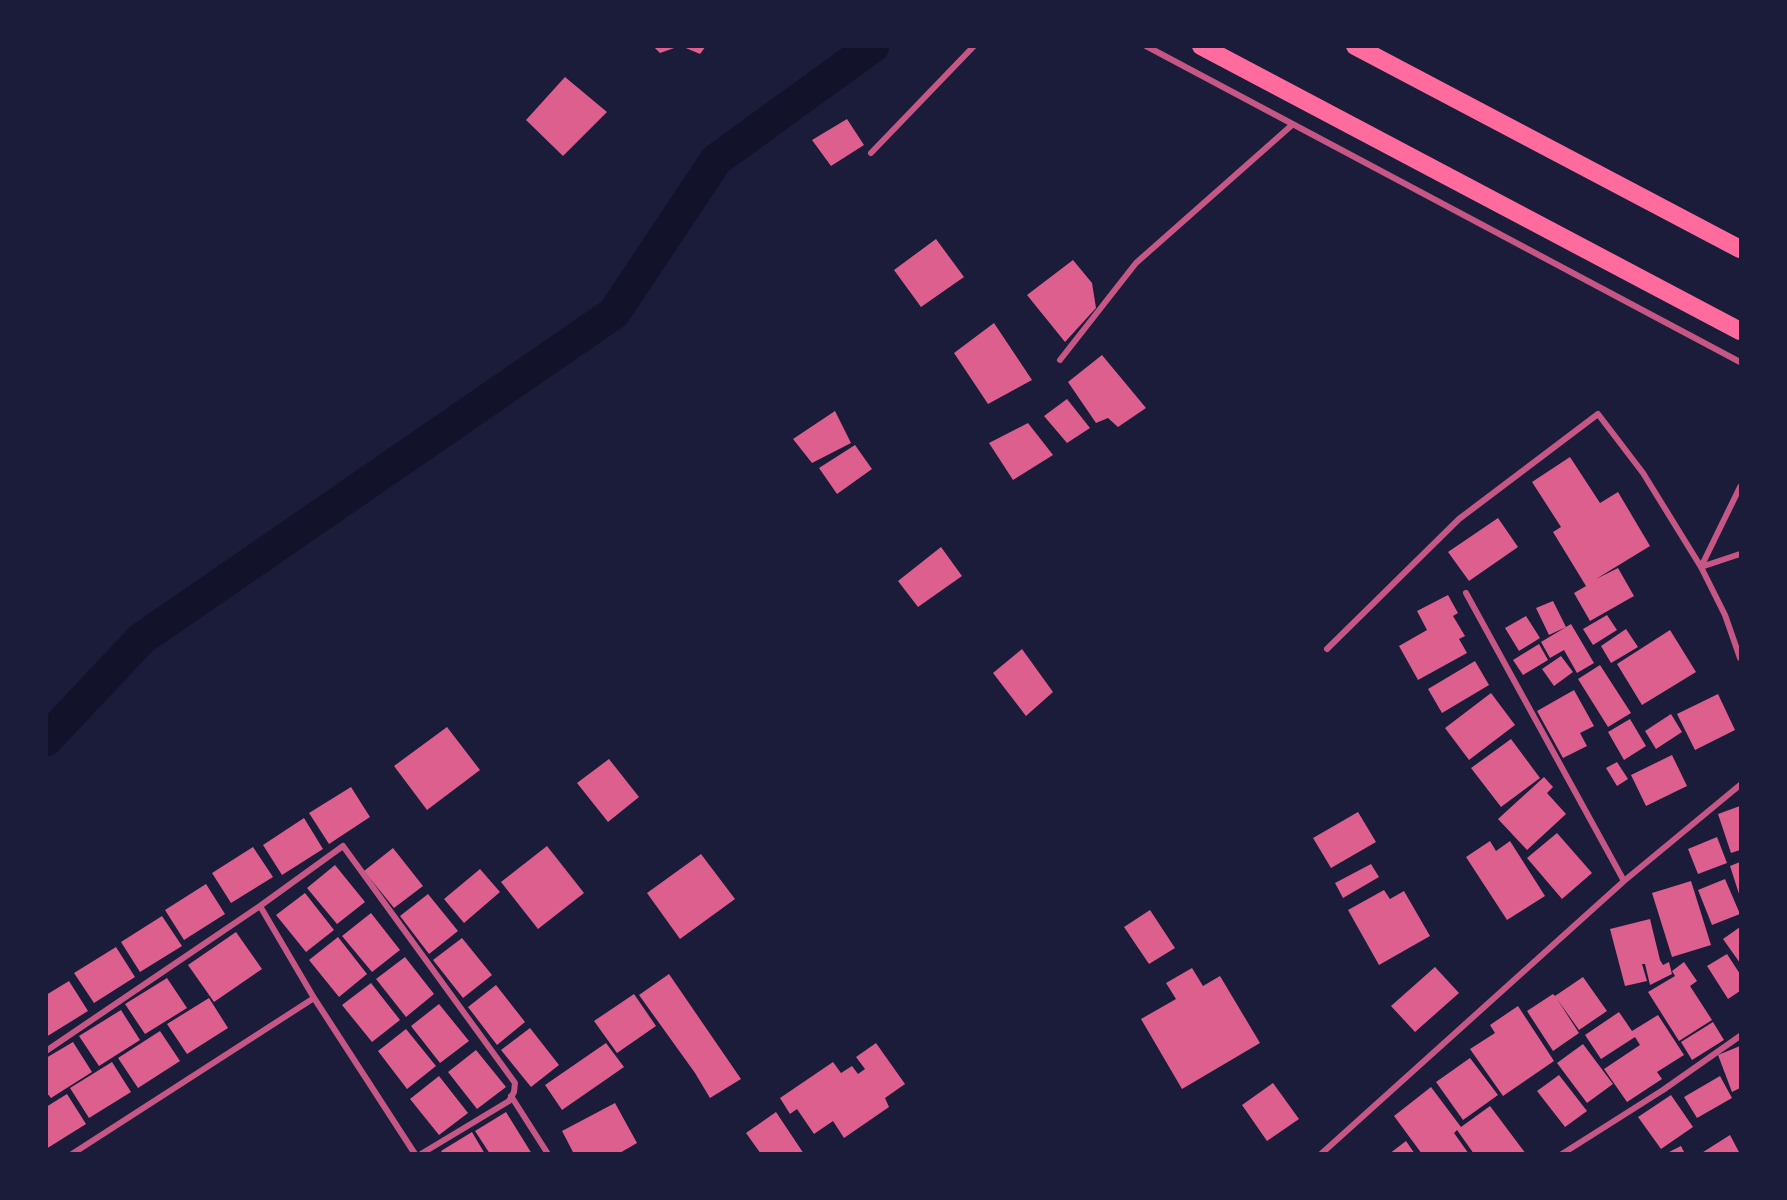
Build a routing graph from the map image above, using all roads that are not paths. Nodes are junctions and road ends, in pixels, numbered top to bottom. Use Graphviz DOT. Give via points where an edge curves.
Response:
graph roads {
  1 [pos="974,46"];
  2 [pos="1146,46"];
  3 [pos="1200,46"];
  4 [pos="1355,46"];
  5 [pos="1292,125"];
  6 [pos="871,153"];
  7 [pos="1740,249"];
  8 [pos="1740,331"];
  9 [pos="1060,360"];
  10 [pos="1740,362"];
  11 [pos="1740,487"];
  12 [pos="1740,554"];
  13 [pos="1701,567"];
  14 [pos="1466,593"];
  15 [pos="1327,650"];
  16 [pos="1740,658"];
  17 [pos="1740,785"];
  18 [pos="1624,880"];
  19 [pos="260,906"];
  20 [pos="314,998"];
  21 [pos="1740,1036"];
  22 [pos="46,1051"];
  23 [pos="511,1096"];
  24 [pos="72,1154"];
  25 [pos="415,1154"];
  26 [pos="421,1154"];
  27 [pos="548,1154"];
  28 [pos="1321,1154"];
  29 [pos="1562,1154"];
  1 -- 6 [label="street"];
  2 -- 5 [label="street"];
  3 -- 8 [label="highway"];
  4 -- 7 [label="highway"];
  5 -- 9 [label="street" via="1136,263"];
  5 -- 10 [label="street"];
  11 -- 13 [label="street"];
  12 -- 13 [label="street"];
  13 -- 15 [label="street" via="1644,473 1598,414 1460,519"];
  13 -- 16 [label="street" via="1725,615"];
  14 -- 18 [label="street"];
  17 -- 18 [label="street"];
  18 -- 28 [label="street"];
  19 -- 20 [label="street"];
  19 -- 22 [label="street"];
  19 -- 23 [label="street" via="343,846 515,1083"];
  20 -- 24 [label="street"];
  20 -- 25 [label="street"];
  21 -- 29 [label="street"];
  23 -- 26 [label="street"];
  23 -- 27 [label="street"];
}
